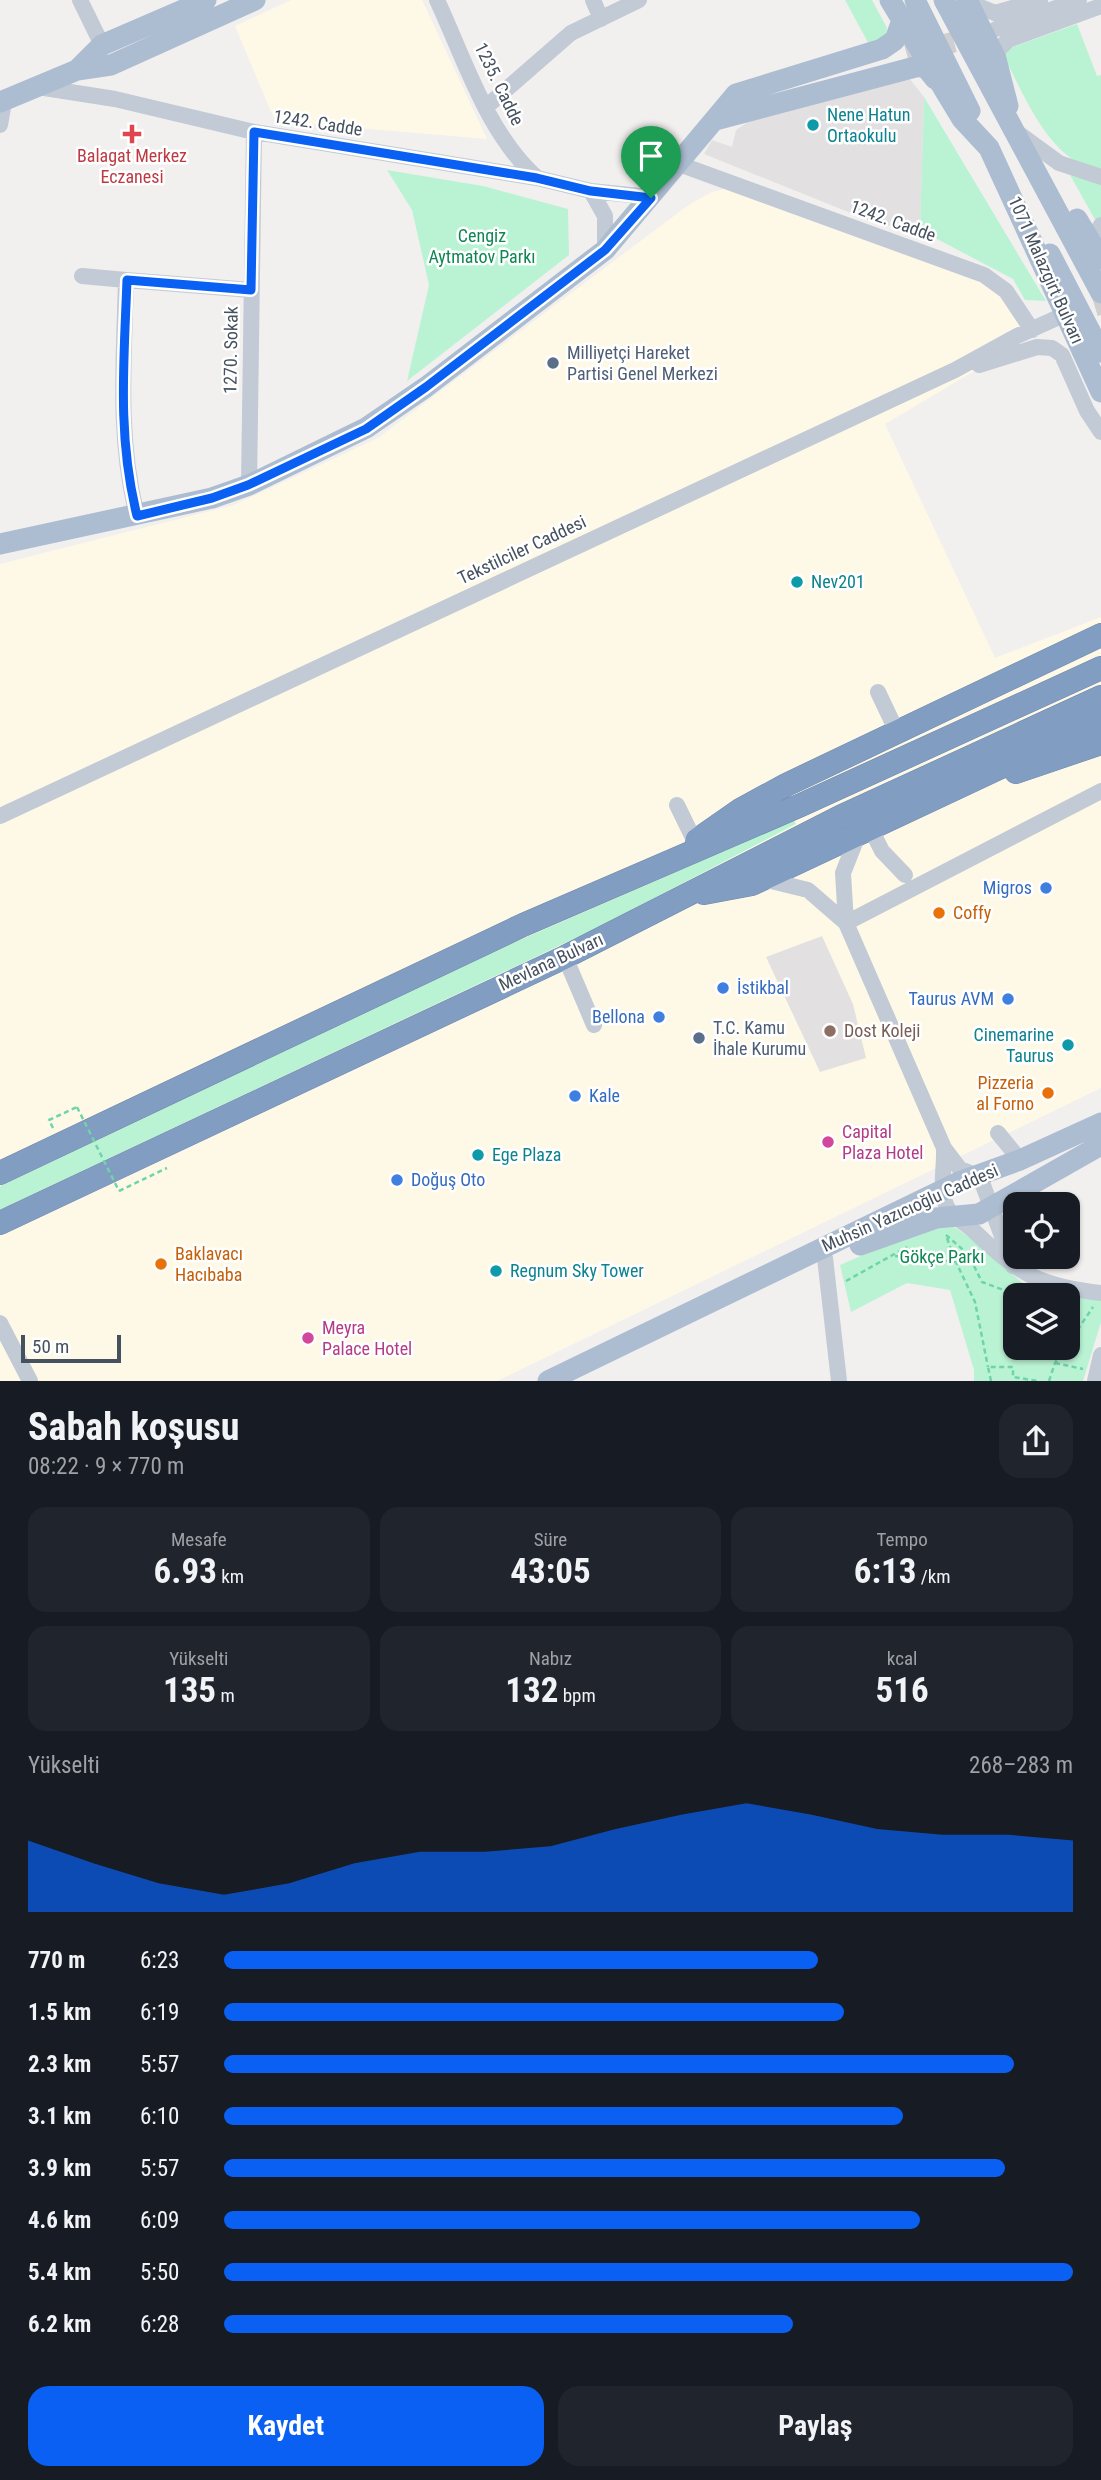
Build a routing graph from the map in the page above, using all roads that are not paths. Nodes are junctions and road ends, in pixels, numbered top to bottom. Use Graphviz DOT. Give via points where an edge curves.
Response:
graph roads {
  1 [pos="80,0"];
  2 [pos="206,0"];
  3 [pos="255,0"];
  4 [pos="437,0"];
  5 [pos="593,0"];
  6 [pos="639,0"];
  7 [pos="890,0"];
  8 [pos="915,0"];
  9 [pos="944,0"];
  10 [pos="1040,0"];
  11 [pos="1079,0"];
  12 [pos="968,1"];
  13 [pos="1101,6"];
  14 [pos="601,19"];
  15 [pos="902,20"];
  16 [pos="996,29"];
  17 [pos="102,45"];
  18 [pos="907,55"];
  19 [pos="996,59"];
  20 [pos="77,70"];
  21 [pos="937,80"];
  22 [pos="38,87"];
  23 [pos="2,102"];
  24 [pos="486,107"];
  25 [pos="715,120"];
  26 [pos="0,125"];
  27 [pos="1012,128"];
  28 [pos="254,132"];
  29 [pos="989,148"];
  30 [pos="680,164"];
  31 [pos="1101,177"];
  32 [pos="537,178"];
  33 [pos="591,191"];
  34 [pos="651,198"];
  35 [pos="1101,225"];
  36 [pos="605,250"];
  37 [pos="1101,258"];
  38 [pos="82,276"];
  39 [pos="127,280"];
  40 [pos="251,290"];
  41 [pos="1101,293"];
  42 [pos="1059,317"];
  43 [pos="1032,330"];
  44 [pos="1101,352"];
  45 [pos="934,380"];
  46 [pos="1101,392"];
  47 [pos="1101,432"];
  48 [pos="248,485"];
  49 [pos="137,516"];
  50 [pos="0,544"];
  51 [pos="1101,635"];
  52 [pos="1101,668"];
  53 [pos="878,692"];
  54 [pos="1101,697"];
  55 [pos="1101,720"];
  56 [pos="897,732"];
  57 [pos="1101,743"];
  58 [pos="988,773"];
  59 [pos="1101,791"];
  60 [pos="677,805"];
  61 [pos="0,816"];
  62 [pos="864,832"];
  63 [pos="687,849"];
  64 [pos="905,875"];
  65 [pos="763,878"];
  66 [pos="694,892"];
  67 [pos="846,923"];
  68 [pos="565,957"];
  69 [pos="594,1025"];
  70 [pos="1101,1123"];
  71 [pos="998,1133"];
  72 [pos="1101,1145"];
  73 [pos="944,1148"];
  74 [pos="1020,1160"];
  75 [pos="0,1173"];
  76 [pos="976,1177"];
  77 [pos="944,1192"];
  78 [pos="991,1208"];
  79 [pos="955,1216"];
  80 [pos="0,1223"];
  81 [pos="1003,1240"];
  82 [pos="820,1257"];
  83 [pos="1003,1257"];
  84 [pos="1018,1269"];
  85 [pos="1098,1299"];
  86 [pos="0,1323"];
  87 [pos="30,1381"];
  88 [pos="548,1381"];
  89 [pos="839,1381"];
  1 -- 17 [label="street"];
  2 -- 17 [label="main road"];
  3 -- 20 [label="main road" via="111,65"];
  4 -- 24 [label="street, 1235. Cadde"];
  5 -- 14 [label="street"];
  6 -- 14 [label="street"];
  7 -- 15 [label="main road"];
  8 -- 29 [label="main road, 1071 Malazgirt Bulvarı"];
  9 -- 27 [label="main road, 1071 Malazgirt Bulvarı"];
  10 -- 12 [label="street" via="995,13"];
  11 -- 16 [label="street"];
  12 -- 19 [label="main road"];
  13 -- 19 [label="street" via="1008,40"];
  14 -- 24 [label="street" via="571,33"];
  15 -- 21 [label="main road"];
  15 -- 25 [label="main road" via="895,40 881,49 736,94"];
  17 -- 20 [label="main road"];
  18 -- 25 [label="main road" via="751,100"];
  19 -- 27 [label="main road"];
  20 -- 22 [label="main road"];
  21 -- 25 [label="main road" via="919,66"];
  21 -- 29 [label="main road" via="962,119"];
  22 -- 23 [label="main road"];
  22 -- 28 [label="street, 1242. Cadde" via="115,99"];
  23 -- 26 [label="street"];
  24 -- 32 [label="street, 1235. Cadde" via="516,156"];
  25 -- 30 [label="main road"];
  27 -- 31 [label="street" via="1059,163"];
  27 -- 37 [label="main road, 1071 Malazgirt Bulvarı"];
  27 -- 41 [label="main road, 1071 Malazgirt Bulvarı"];
  28 -- 32 [label="street, 1242. Cadde"];
  28 -- 40 [label="street, 1270. Sokak"];
  29 -- 44 [label="main road, 1071 Malazgirt Bulvarı, bridge"];
  29 -- 46 [label="main road, 1071 Malazgirt Bulvarı"];
  30 -- 34 [label="main road"];
  30 -- 43 [label="street, 1242. Cadde" via="984,275 1006,291"];
  32 -- 33 [label="street, 1242. Cadde"];
  33 -- 34 [label="street, 1242. Cadde"];
  33 -- 36 [label="street" via="606,216"];
  34 -- 36 [label="main road"];
  35 -- 37 [label="street" via="1095,235"];
  36 -- 48 [label="main road" via="366,429"];
  38 -- 39 [label="street"];
  39 -- 40 [label="street"];
  39 -- 49 [label="street" via="122,426"];
  40 -- 48 [label="street, 1270. Sokak"];
  42 -- 43 [label="street, Tekstilciler Caddesi"];
  43 -- 45 [label="street, Tekstilciler Caddesi"];
  45 -- 47 [label="street" via="1037,347 1052,348 1062,355"];
  45 -- 61 [label="street, Tekstilciler Caddesi"];
  48 -- 49 [label="main road"];
  49 -- 50 [label="main road"];
  51 -- 56 [label="highway"];
  52 -- 63 [label="highway" via="801,806"];
  53 -- 56 [label="street"];
  54 -- 66 [label="highway, Mevlana Bulvarı" via="840,817"];
  55 -- 58 [label="highway"];
  56 -- 63 [label="highway" via="740,810"];
  57 -- 58 [label="highway" via="1027,770"];
  58 -- 62 [label="highway"];
  59 -- 67 [label="street"];
  60 -- 63 [label="street"];
  62 -- 64 [label="street"];
  62 -- 65 [label="highway"];
  62 -- 67 [label="street" via="843,873"];
  63 -- 75 [label="highway"];
  65 -- 66 [label="highway" via="727,891"];
  65 -- 67 [label="street" via="808,890"];
  66 -- 68 [label="highway, Mevlana Bulvarı"];
  67 -- 73 [label="street"];
  68 -- 69 [label="street"];
  68 -- 80 [label="highway, Mevlana Bulvarı"];
  70 -- 74 [label="main road, Muhsin Yazıcıoğlu Caddesi"];
  71 -- 74 [label="street"];
  72 -- 78 [label="main road, Muhsin Yazıcıoğlu Caddesi"];
  73 -- 76 [label="street" via="960,1168"];
  73 -- 77 [label="street"];
  74 -- 76 [label="main road, Muhsin Yazıcıoğlu Caddesi"];
  76 -- 77 [label="main road, Muhsin Yazıcıoğlu Caddesi"];
  76 -- 78 [label="street"];
  77 -- 79 [label="street"];
  77 -- 82 [label="main road, Muhsin Yazıcıoğlu Caddesi"];
  78 -- 79 [label="main road, Muhsin Yazıcıoğlu Caddesi" via="973,1216"];
  78 -- 81 [label="street"];
  79 -- 82 [label="main road, Muhsin Yazıcıoğlu Caddesi" via="911,1225"];
  79 -- 83 [label="street"];
  82 -- 88 [label="main road, Muhsin Yazıcıoğlu Caddesi"];
  82 -- 89 [label="street"];
  84 -- 85 [label="street" via="1042,1282"];
  86 -- 87 [label="street"];
}
